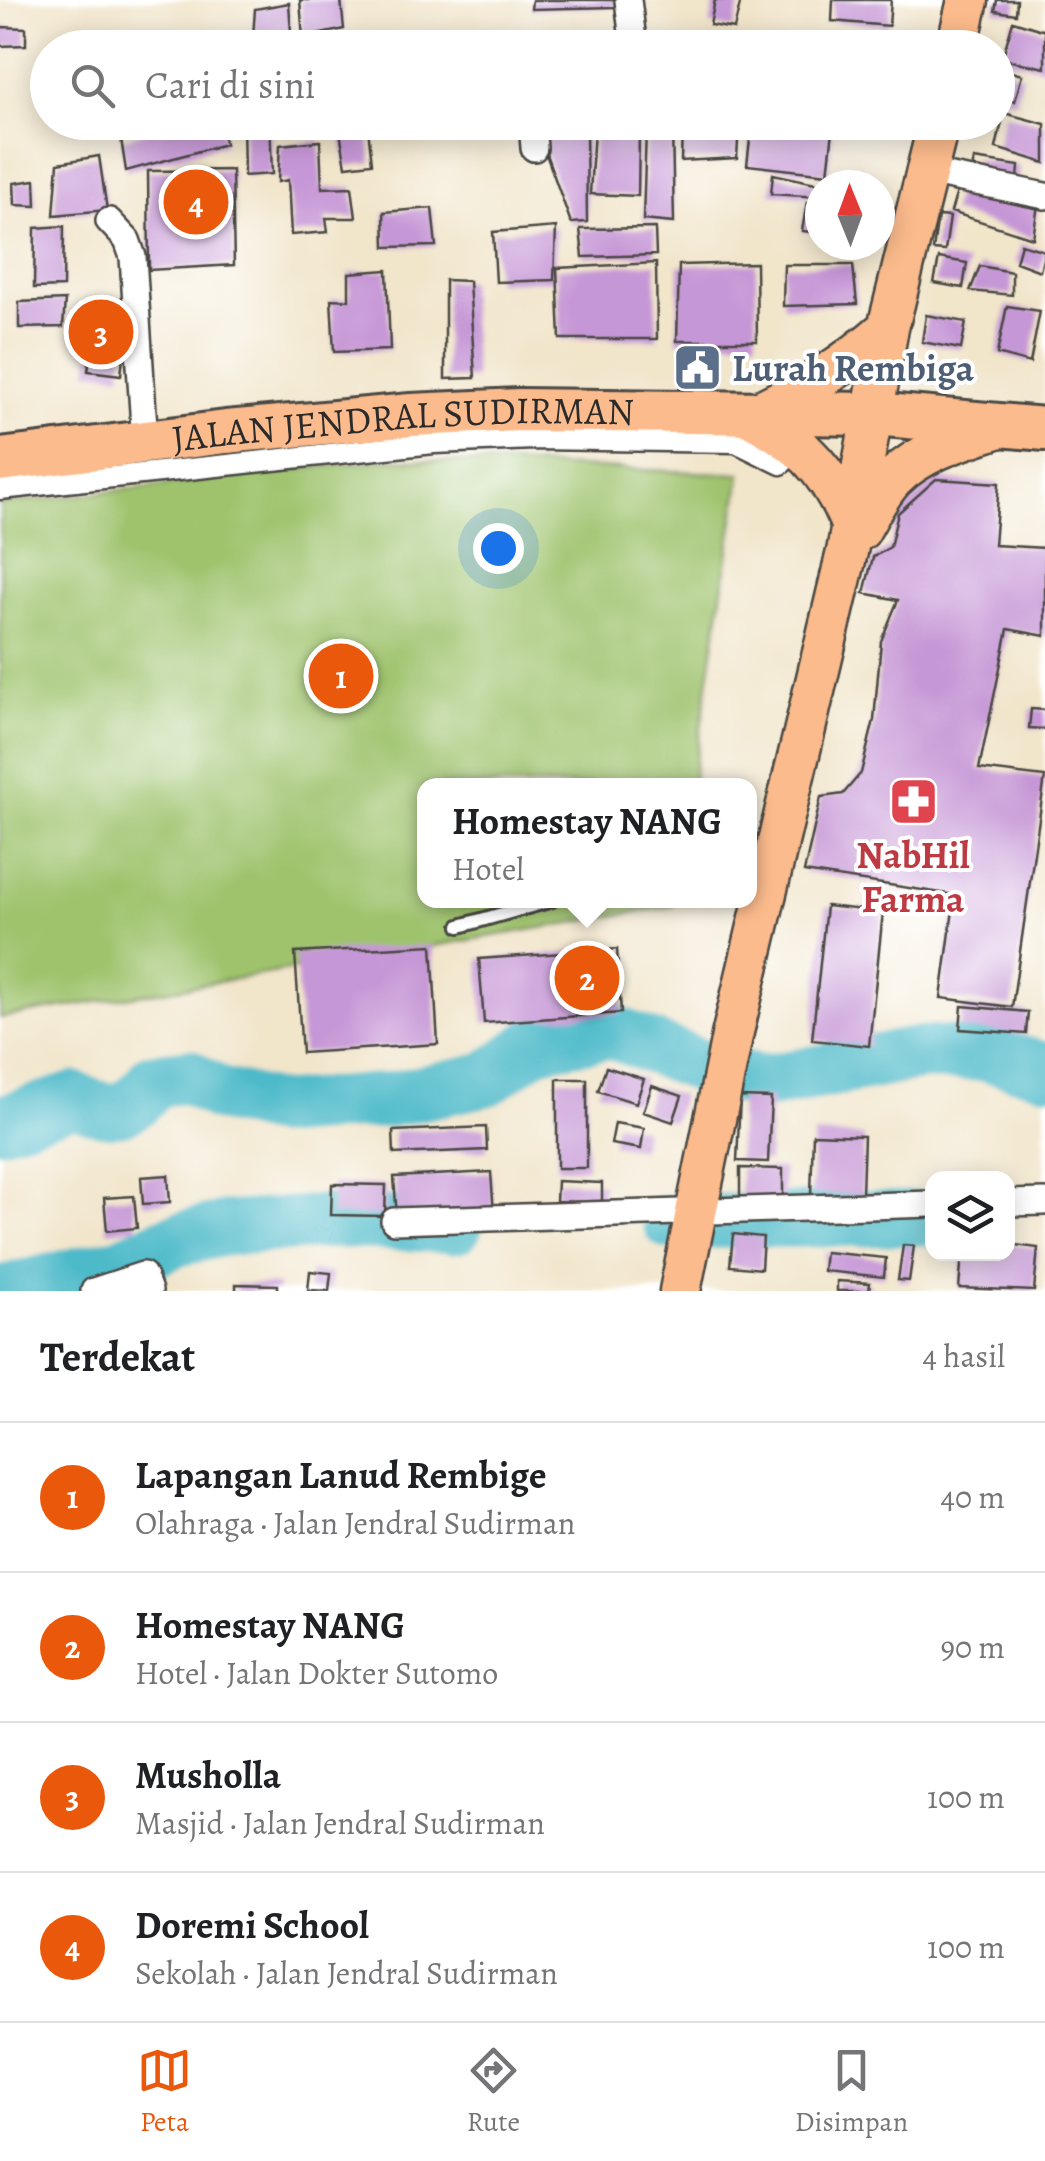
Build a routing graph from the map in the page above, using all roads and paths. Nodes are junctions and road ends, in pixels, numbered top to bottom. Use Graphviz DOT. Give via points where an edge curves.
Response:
graph roads {
  1 [pos="628,0"];
  2 [pos="968,0"];
  3 [pos="632,30"];
  4 [pos="961,30"];
  5 [pos="935,140"];
  6 [pos="928,172"];
  7 [pos="1045,196"];
  8 [pos="109,221"];
  9 [pos="888,328"];
  10 [pos="749,412"];
  11 [pos="874,414"];
  12 [pos="1000,427"];
  13 [pos="1045,430"];
  14 [pos="145,443"];
  15 [pos="799,445"];
  16 [pos="0,460"];
  17 [pos="0,489"];
  18 [pos="849,540"];
  19 [pos="524,908"];
  20 [pos="460,926"];
  21 [pos="1045,1202"];
  22 [pos="1015,1203"];
  23 [pos="925,1205"];
  24 [pos="394,1220"];
  25 [pos="694,1224"];
  26 [pos="94,1291"];
  27 [pos="149,1291"];
  28 [pos="680,1291"];
  1 -- 3 [label="street"];
  2 -- 4 [label="main road"];
  5 -- 6 [label="main road"];
  6 -- 7 [label="street"];
  6 -- 9 [label="main road"];
  8 -- 14 [label="street" via="133,257"];
  9 -- 10 [label="main road" via="805,390"];
  9 -- 11 [label="main road"];
  10 -- 11 [label="highway, JALAN JENDRAL SUDIRMAN"];
  10 -- 14 [label="highway, JALAN JENDRAL SUDIRMAN" via="411,415"];
  10 -- 15 [label="main road"];
  11 -- 12 [label="highway, JALAN JENDRAL SUDIRMAN"];
  11 -- 18 [label="main road"];
  12 -- 13 [label="highway, JALAN JENDRAL SUDIRMAN"];
  12 -- 18 [label="main road" via="906,467"];
  14 -- 16 [label="highway, JALAN JENDRAL SUDIRMAN"];
  15 -- 17 [label="street" via="781,464 736,442 434,443"];
  15 -- 18 [label="main road" via="840,497"];
  18 -- 25 [label="main road" via="759,903"];
  19 -- 20 [label="lane"];
  21 -- 22 [label="street"];
  23 -- 25 [label="street"];
  24 -- 25 [label="street"];
  25 -- 28 [label="main road"];
  26 -- 27 [label="street" via="143,1275"];
}
